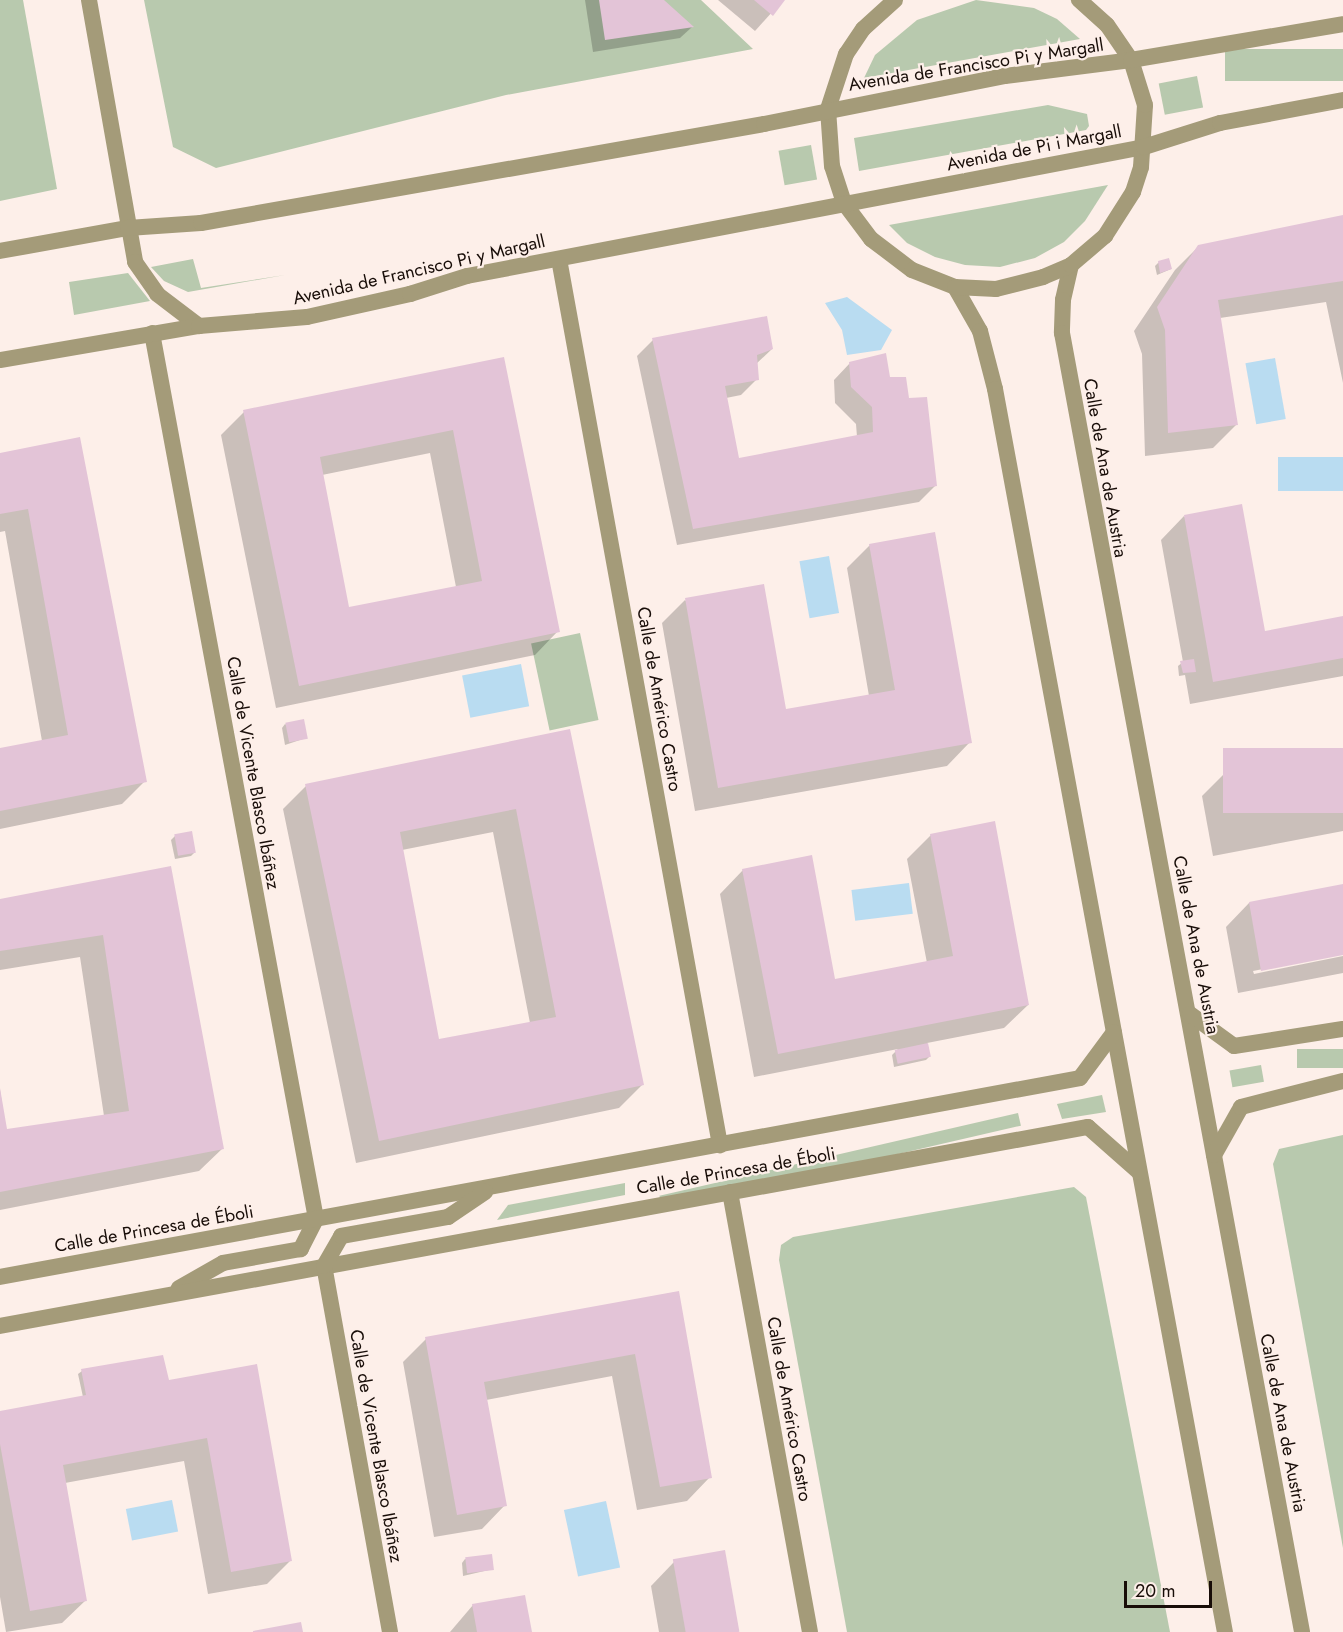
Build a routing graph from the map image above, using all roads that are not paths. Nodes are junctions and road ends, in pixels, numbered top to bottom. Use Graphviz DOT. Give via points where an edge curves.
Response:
graph roads {
  1 [pos="89,0"];
  2 [pos="895,0"];
  3 [pos="1079,0"];
  4 [pos="1343,24"];
  5 [pos="1131,60"];
  6 [pos="1343,100"];
  7 [pos="828,109"];
  8 [pos="1144,147"];
  9 [pos="844,203"];
  10 [pos="128,228"];
  11 [pos="0,251"];
  12 [pos="559,259"];
  13 [pos="1071,265"];
  14 [pos="955,287"];
  15 [pos="199,326"];
  16 [pos="152,333"];
  17 [pos="0,360"];
  18 [pos="1190,1014"];
  19 [pos="1343,1029"];
  20 [pos="1113,1032"];
  21 [pos="1343,1081"];
  22 [pos="720,1145"];
  23 [pos="1214,1155"];
  24 [pos="1139,1172"];
  25 [pos="492,1187"];
  26 [pos="730,1192"];
  27 [pos="316,1219"];
  28 [pos="324,1266"];
  29 [pos="0,1277"];
  30 [pos="166,1295"];
  31 [pos="0,1326"];
  32 [pos="390,1632"];
  33 [pos="810,1632"];
  34 [pos="1225,1632"];
  35 [pos="1302,1632"];
  1 -- 10 [label="street" via="118,145"];
  2 -- 7 [label="street, Avenida de Francisco Pi y Margall" via="863,29 846,54"];
  3 -- 5 [label="street, Avenida de Francisco Pi y Margall" via="1107,25"];
  4 -- 5 [label="street, Avenida de Francisco Pi y Margall"];
  5 -- 7 [label="street, Avenida de Francisco Pi y Margall" via="1005,76"];
  5 -- 8 [label="street, Avenida de Pi i Margall" via="1145,105"];
  6 -- 8 [label="street" via="1220,123"];
  7 -- 9 [label="street, Avenida de Francisco Pi y Margall" via="832,166"];
  7 -- 10 [label="street, Avenida de Francisco Pi y Margall" via="201,223"];
  8 -- 9 [label="street, Avenida de Pi i Margall"];
  8 -- 13 [label="street, Avenida de Francisco Pi y Margall" via="1133,192 1125,207 1105,236"];
  9 -- 12 [label="street, Avenida de Francisco Pi y Margall"];
  9 -- 14 [label="street, Avenida de Francisco Pi y Margall" via="889,256"];
  10 -- 11 [label="street, Avenida de Francisco Pi y Margall"];
  10 -- 15 [label="street" via="135,262 148,283 170,307"];
  12 -- 15 [label="street, Avenida de Francisco Pi y Margall" via="467,276 410,294 307,316"];
  12 -- 22 [label="street, Calle de Américo Castro"];
  13 -- 14 [label="street, Avenida de Francisco Pi y Margall" via="1019,285 996,289"];
  13 -- 18 [label="street, Calle de Ana de Austria" via="1063,300 1062,333 1121,667"];
  14 -- 20 [label="street" via="980,331 993,378"];
  15 -- 16 [label="street, Avenida de Francisco Pi y Margall"];
  16 -- 17 [label="street, Avenida de Francisco Pi y Margall"];
  16 -- 27 [label="street, Calle de Vicente Blasco Ibáñez"];
  18 -- 19 [label="street" via="1234,1046"];
  18 -- 23 [label="street, Calle de Ana de Austria"];
  20 -- 22 [label="street, Calle de Princesa de Éboli" via="1080,1078"];
  20 -- 24 [label="street"];
  21 -- 23 [label="street" via="1241,1107"];
  22 -- 25 [label="street, Calle de Princesa de Éboli"];
  23 -- 35 [label="street, Calle de Ana de Austria"];
  24 -- 26 [label="street, Calle de Princesa de Éboli" via="1088,1127"];
  24 -- 34 [label="street"];
  25 -- 27 [label="street, Calle de Princesa de Éboli"];
  25 -- 28 [label="street, Calle de Princesa de Éboli" via="448,1217 341,1236"];
  26 -- 28 [label="street, Calle de Princesa de Éboli"];
  26 -- 33 [label="street, Calle de Américo Castro"];
  27 -- 29 [label="street, Calle de Princesa de Éboli"];
  27 -- 30 [label="street, Calle de Princesa de Éboli" via="301,1249 223,1263"];
  28 -- 30 [label="street, Calle de Princesa de Éboli"];
  28 -- 32 [label="street, Calle de Vicente Blasco Ibáñez"];
  30 -- 31 [label="street, Calle de Princesa de Éboli"];
}
